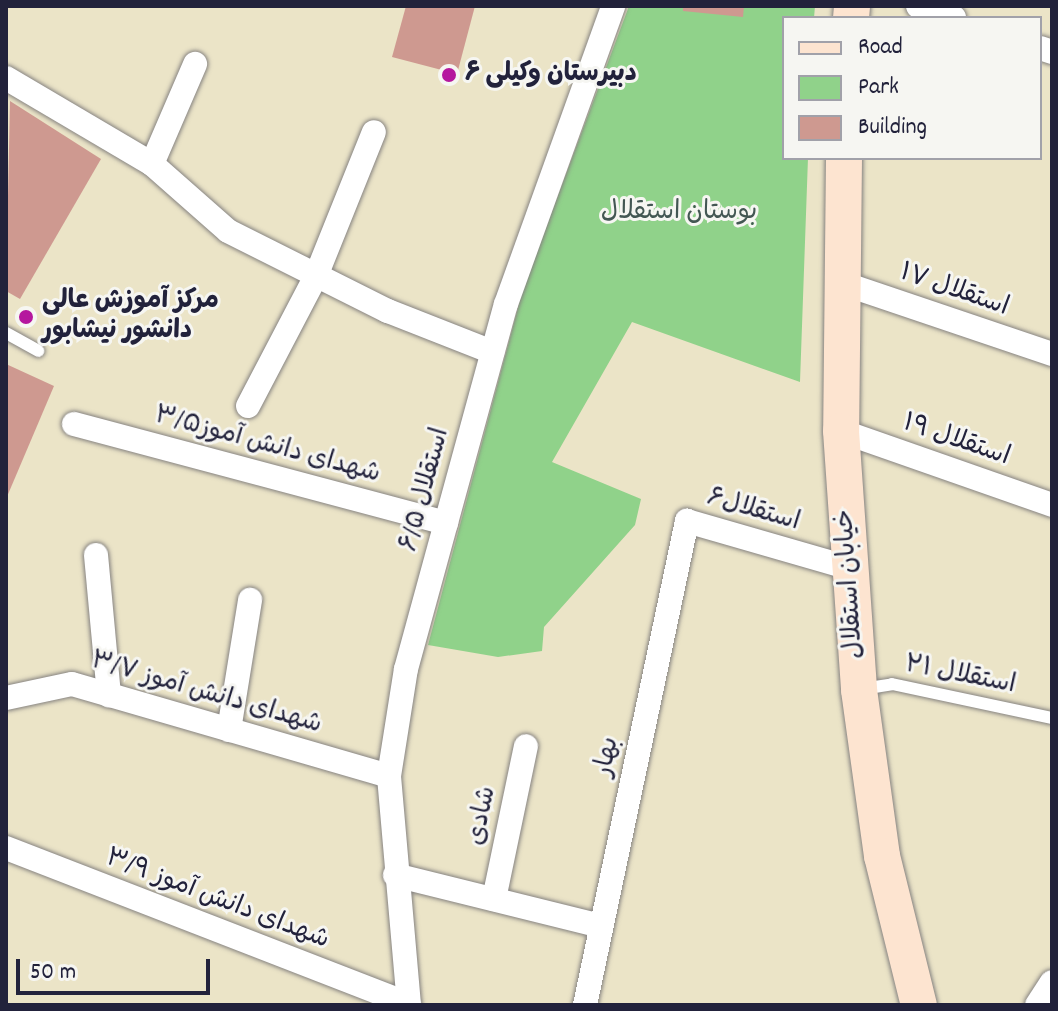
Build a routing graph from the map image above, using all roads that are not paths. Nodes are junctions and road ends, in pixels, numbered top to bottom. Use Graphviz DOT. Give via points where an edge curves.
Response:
graph roads {
  1 [pos="613,6"];
  2 [pos="918,6"];
  3 [pos="948,16"];
  4 [pos="195,64"];
  5 [pos="6,78"];
  6 [pos="374,132"];
  7 [pos="844,160"];
  8 [pos="152,164"];
  9 [pos="316,276"];
  10 [pos="839,282"];
  11 [pos="6,333"];
  12 [pos="38,351"];
  13 [pos="492,352"];
  14 [pos="1052,354"];
  15 [pos="248,406"];
  16 [pos="74,424"];
  17 [pos="841,431"];
  18 [pos="1052,505"];
  19 [pos="687,521"];
  20 [pos="446,523"];
  21 [pos="96,555"];
  22 [pos="850,568"];
  23 [pos="250,600"];
  24 [pos="859,690"];
  25 [pos="109,695"];
  26 [pos="6,698"];
  27 [pos="1052,718"];
  28 [pos="229,730"];
  29 [pos="526,746"];
  30 [pos="389,776"];
  31 [pos="6,848"];
  32 [pos="395,875"];
  33 [pos="494,899"];
  34 [pos="601,926"];
  35 [pos="1052,982"];
  36 [pos="409,1004"];
  37 [pos="585,1005"];
  38 [pos="919,1005"];
  39 [pos="1037,1005"];
  1 -- 13 [label="street, استقلال ۶/۵"];
  2 -- 3 [label="street"];
  4 -- 8 [label="street"];
  5 -- 8 [label="street"];
  6 -- 9 [label="street"];
  7 -- 10 [label="main road, خیابان استقلال"];
  8 -- 9 [label="street" via="228,231"];
  9 -- 13 [label="street"];
  9 -- 15 [label="street"];
  10 -- 14 [label="street, استقلال ۱۷"];
  10 -- 17 [label="main road, خیابان استقلال"];
  11 -- 12 [label="lane"];
  13 -- 20 [label="street, استقلال ۶/۵"];
  16 -- 20 [label="street, شهدای دانش آموز۳/۵"];
  17 -- 18 [label="street, استقلال ۱۹"];
  17 -- 22 [label="main road, خیابان استقلال"];
  19 -- 22 [label="street, استقلال۶"];
  19 -- 34 [label="street, بهار"];
  20 -- 30 [label="street, استقلال ۶/۵" via="406,669"];
  21 -- 25 [label="street"];
  22 -- 24 [label="main road, خیابان استقلال"];
  23 -- 28 [label="street"];
  24 -- 27 [label="lane, استقلال ۲۱" via="892,684"];
  24 -- 38 [label="main road, خیابان استقلال" via="882,856"];
  25 -- 26 [label="street, شهدای دانش آموز ۳/۷" via="72,684"];
  25 -- 28 [label="street, شهدای دانش آموز ۳/۷"];
  28 -- 30 [label="street, شهدای دانش آموز ۳/۷"];
  29 -- 33 [label="street, شادی"];
  30 -- 32 [label="street, استقلال ۶/۵"];
  31 -- 36 [label="street, شهدای دانش آموز ۳/۹"];
  32 -- 33 [label="street"];
  32 -- 36 [label="street, استقلال ۶/۵"];
  33 -- 34 [label="street"];
  34 -- 37 [label="street, بهار"];
  35 -- 39 [label="street"];
}
